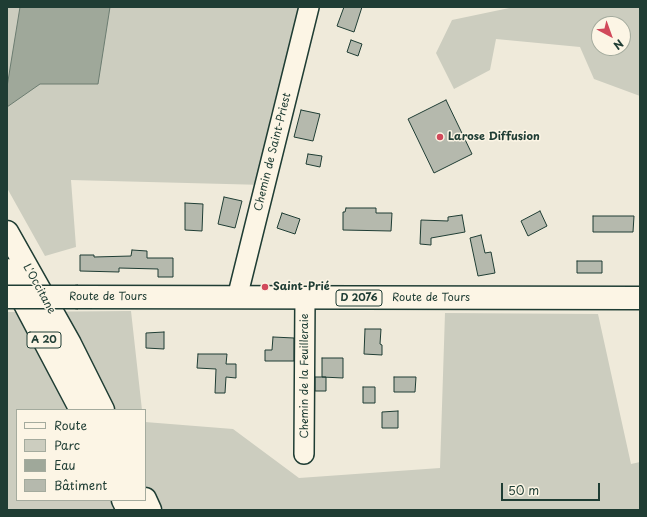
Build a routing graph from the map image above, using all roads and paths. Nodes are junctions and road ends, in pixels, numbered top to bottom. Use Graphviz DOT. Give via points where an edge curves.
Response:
graph roads {
  1 [pos="309,7"];
  2 [pos="7,232"];
  3 [pos="7,270"];
  4 [pos="7,297"];
  5 [pos="237,298"];
  6 [pos="305,298"];
  7 [pos="640,298"];
  8 [pos="80,409"];
  9 [pos="103,409"];
  10 [pos="304,454"];
  1 -- 5 [label="street, Chemin de Saint-Priest"];
  2 -- 9 [label="main road, L'Occitane / A 20"];
  3 -- 8 [label="main road, L'Occitane / A 20"];
  4 -- 5 [label="main road, Route de Tours / D 2076, bridge"];
  5 -- 6 [label="main road, Route de Tours / D 2076"];
  6 -- 7 [label="main road, Route de Tours / D 2076"];
  6 -- 10 [label="street, Chemin de la Feuilleraie"];
}
